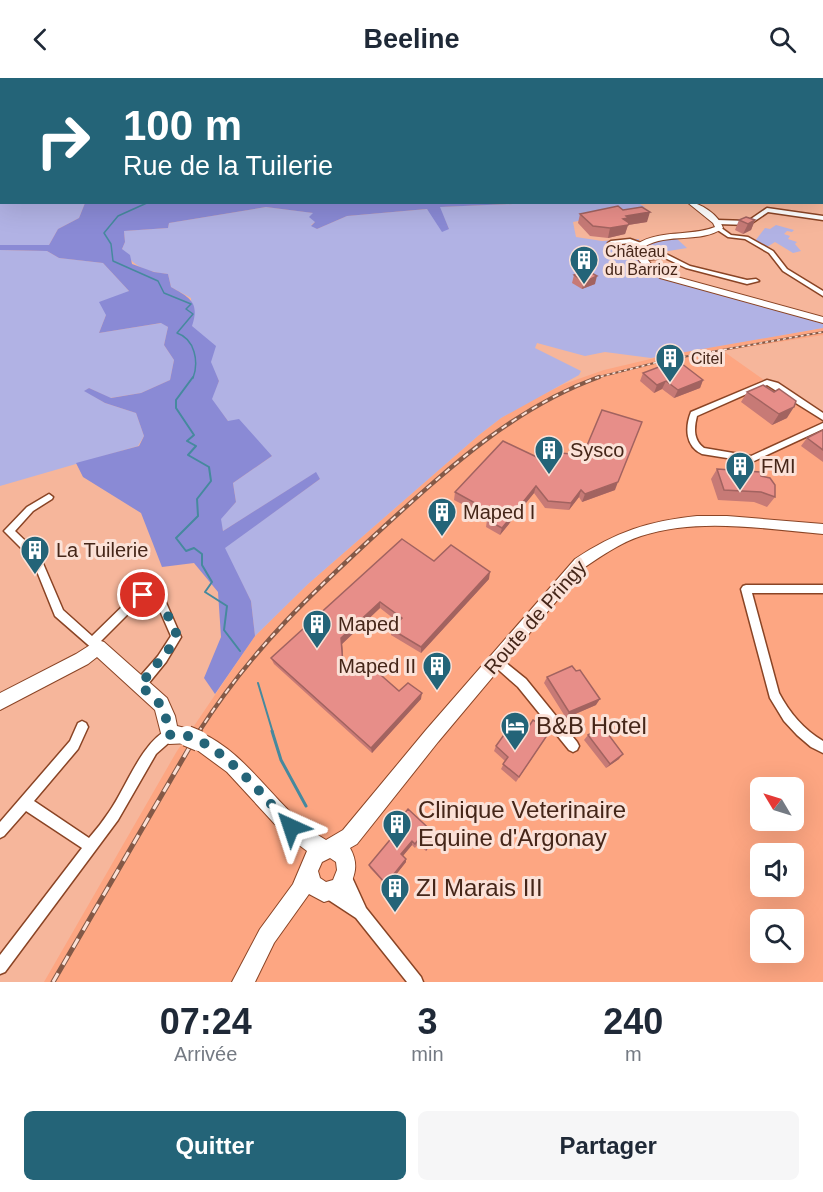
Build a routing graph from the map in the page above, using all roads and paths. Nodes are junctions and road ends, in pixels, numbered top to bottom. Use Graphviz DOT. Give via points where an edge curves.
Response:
graph roads {
  1 [pos="692,204"];
  2 [pos="776,204"];
  3 [pos="770,210"];
  4 [pos="823,219"];
  5 [pos="753,221"];
  6 [pos="717,227"];
  7 [pos="746,238"];
  8 [pos="611,243"];
  9 [pos="641,244"];
  10 [pos="641,258"];
  11 [pos="756,281"];
  12 [pos="823,294"];
  13 [pos="823,320"];
  14 [pos="823,417"];
  15 [pos="823,426"];
  16 [pos="49,497"];
  17 [pos="823,529"];
  18 [pos="823,589"];
  19 [pos="95,645"];
  20 [pos="496,661"];
  21 [pos="140,685"];
  22 [pos="0,702"];
  23 [pos="82,727"];
  24 [pos="185,737"];
  25 [pos="573,746"];
  26 [pos="823,747"];
  27 [pos="26,803"];
  28 [pos="0,832"];
  29 [pos="91,847"];
  30 [pos="327,870"];
  31 [pos="361,913"];
  32 [pos="0,967"];
  33 [pos="243,982"];
  34 [pos="253,982"];
  35 [pos="416,982"];
  1 -- 6 [label="street"];
  2 -- 3 [label="street"];
  3 -- 4 [label="street"];
  3 -- 5 [label="street"];
  5 -- 6 [label="street"];
  5 -- 7 [label="street"];
  6 -- 7 [label="street" via="730,236"];
  6 -- 9 [label="street" via="657,237"];
  7 -- 12 [label="street" via="771,252 785,270"];
  8 -- 9 [label="street"];
  9 -- 10 [label="street"];
  10 -- 11 [label="street" via="666,256 691,268"];
  10 -- 13 [label="street" via="658,273 690,284"];
  14 -- 15 [label="street" via="775,385 762,383 695,412 692,442 702,451 753,459"];
  16 -- 19 [label="street" via="30,509 9,531 36,557 59,613"];
  17 -- 20 [label="street, Route de Pringy" via="698,520 658,524 625,534 580,563"];
  18 -- 26 [label="street" via="746,589 776,699 806,736"];
  19 -- 21 [label="street"];
  19 -- 21 [label="street" via="139,596 161,601 176,636"];
  19 -- 22 [label="street" via="82,659"];
  20 -- 25 [label="street" via="522,682"];
  20 -- 30 [label="street, Route de Pringy"];
  21 -- 24 [label="street" via="164,708"];
  23 -- 27 [label="street" via="74,745"];
  24 -- 29 [label="street" via="148,756 114,816"];
  24 -- 30 [label="street" via="214,749 238,769"];
  27 -- 28 [label="street"];
  27 -- 29 [label="street"];
  29 -- 32 [label="street"];
  30 -- 31 [label="street"];
  30 -- 31 [label="street"];
  30 -- 33 [label="street, Route de Pringy" via="300,891 271,931"];
  30 -- 34 [label="street" via="288,920"];
  31 -- 35 [label="street"];
}
